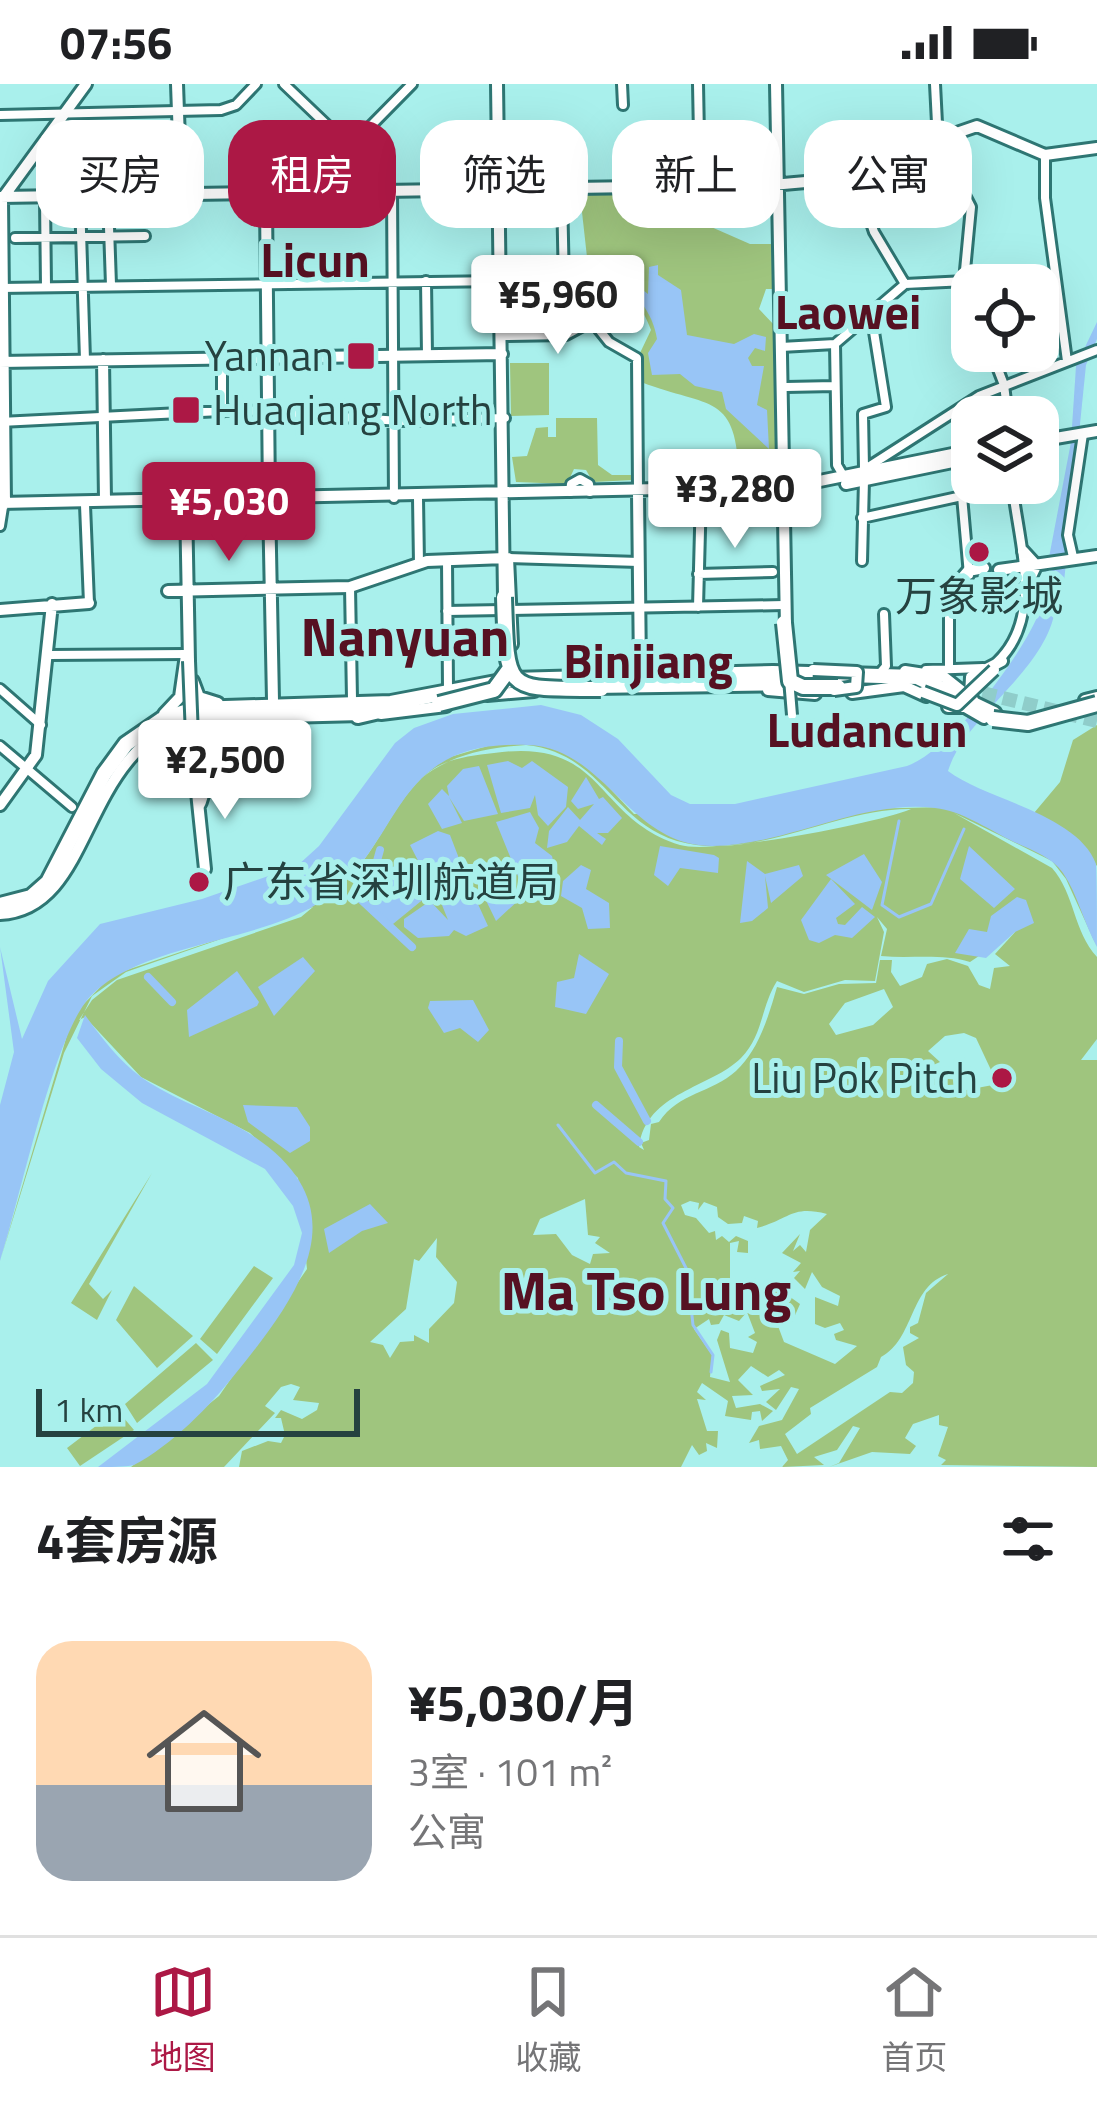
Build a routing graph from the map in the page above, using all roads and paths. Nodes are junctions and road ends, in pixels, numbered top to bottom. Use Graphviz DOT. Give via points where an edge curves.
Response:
graph roads {
  1 [pos="83,84"];
  2 [pos="179,84"];
  3 [pos="256,84"];
  4 [pos="284,84"];
  5 [pos="412,84"];
  6 [pos="499,84"];
  7 [pos="622,84"];
  8 [pos="698,84"];
  9 [pos="779,84"];
  10 [pos="937,84"];
  11 [pos="623,104"];
  12 [pos="67,109"];
  13 [pos="179,111"];
  14 [pos="0,115"];
  15 [pos="179,120"];
  16 [pos="322,120"];
  17 [pos="377,120"];
  18 [pos="498,120"];
  19 [pos="500,120"];
  20 [pos="699,120"];
  21 [pos="778,120"];
  22 [pos="938,120"];
  23 [pos="972,133"];
  24 [pos="1097,149"];
  25 [pos="32,152"];
  26 [pos="1048,155"];
  27 [pos="3,195"];
  28 [pos="24,196"];
  29 [pos="36,196"];
  30 [pos="36,199"];
  31 [pos="46,228"];
  32 [pos="80,228"];
  33 [pos="110,228"];
  34 [pos="264,228"];
  35 [pos="266,228"];
  36 [pos="393,228"];
  37 [pos="498,228"];
  38 [pos="563,228"];
  39 [pos="779,228"];
  40 [pos="873,228"];
  41 [pos="970,228"];
  42 [pos="145,236"];
  43 [pos="80,237"];
  44 [pos="110,237"];
  45 [pos="15,238"];
  46 [pos="46,238"];
  47 [pos="1,252"];
  48 [pos="967,264"];
  49 [pos="394,281"];
  50 [pos="426,281"];
  51 [pos="951,282"];
  52 [pos="266,283"];
  53 [pos="503,284"];
  54 [pos="904,284"];
  55 [pos="111,285"];
  56 [pos="46,286"];
  57 [pos="82,286"];
  58 [pos="564,286"];
  59 [pos="1,288"];
  60 [pos="871,313"];
  61 [pos="592,321"];
  62 [pos="506,336"];
  63 [pos="835,344"];
  64 [pos="783,347"];
  65 [pos="1094,353"];
  66 [pos="503,354"];
  67 [pos="427,355"];
  68 [pos="394,356"];
  69 [pos="222,358"];
  70 [pos="267,358"];
  71 [pos="85,360"];
  72 [pos="103,360"];
  73 [pos="3,361"];
  74 [pos="1071,362"];
  75 [pos="998,372"];
  76 [pos="835,386"];
  77 [pos="786,387"];
  78 [pos="1003,387"];
  79 [pos="1004,396"];
  80 [pos="267,411"];
  81 [pos="222,412"];
  82 [pos="504,418"];
  83 [pos="104,419"];
  84 [pos="395,420"];
  85 [pos="2,422"];
  86 [pos="1083,432"];
  87 [pos="885,456"];
  88 [pos="951,456"];
  89 [pos="951,458"];
  90 [pos="786,461"];
  91 [pos="898,461"];
  92 [pos="506,476"];
  93 [pos="857,476"];
  94 [pos="5,487"];
  95 [pos="766,488"];
  96 [pos="809,488"];
  97 [pos="638,491"];
  98 [pos="701,492"];
  99 [pos="485,494"];
  100 [pos="786,494"];
  101 [pos="393,496"];
  102 [pos="269,498"];
  103 [pos="418,498"];
  104 [pos="510,498"];
  105 [pos="951,498"];
  106 [pos="105,500"];
  107 [pos="28,502"];
  108 [pos="961,504"];
  109 [pos="1012,504"];
  110 [pos="1015,504"];
  111 [pos="2,505"];
  112 [pos="86,505"];
  113 [pos="182,507"];
  114 [pos="862,518"];
  115 [pos="0,526"];
  116 [pos="1097,555"];
  117 [pos="1067,559"];
  118 [pos="506,560"];
  119 [pos="447,561"];
  120 [pos="862,561"];
  121 [pos="639,562"];
  122 [pos="419,564"];
  123 [pos="1022,566"];
  124 [pos="973,571"];
  125 [pos="782,572"];
  126 [pos="698,574"];
  127 [pos="270,588"];
  128 [pos="350,588"];
  129 [pos="168,590"];
  130 [pos="191,590"];
  131 [pos="949,595"];
  132 [pos="88,601"];
  133 [pos="506,603"];
  134 [pos="52,605"];
  135 [pos="784,605"];
  136 [pos="698,607"];
  137 [pos="640,608"];
  138 [pos="0,609"];
  139 [pos="447,611"];
  140 [pos="884,614"];
  141 [pos="190,620"];
  142 [pos="784,623"];
  143 [pos="49,656"];
  144 [pos="187,658"];
  145 [pos="508,660"];
  146 [pos="998,666"];
  147 [pos="952,668"];
  148 [pos="919,670"];
  149 [pos="693,674"];
  150 [pos="533,675"];
  151 [pos="649,676"];
  152 [pos="874,677"];
  153 [pos="492,678"];
  154 [pos="727,678"];
  155 [pos="554,681"];
  156 [pos="790,681"];
  157 [pos="188,682"];
  158 [pos="900,686"];
  159 [pos="0,689"];
  160 [pos="440,698"];
  161 [pos="352,699"];
  162 [pos="1095,701"];
  163 [pos="406,705"];
  164 [pos="268,706"];
  165 [pos="981,710"];
  166 [pos="219,711"];
  167 [pos="358,716"];
  168 [pos="167,720"];
  169 [pos="792,720"];
  170 [pos="42,726"];
  171 [pos="192,729"];
  172 [pos="137,742"];
  173 [pos="169,744"];
  174 [pos="0,746"];
  175 [pos="114,762"];
  176 [pos="27,769"];
  177 [pos="193,770"];
  178 [pos="96,778"];
  179 [pos="98,796"];
  180 [pos="198,800"];
  181 [pos="0,805"];
  182 [pos="81,811"];
  183 [pos="0,910"];
  1 -- 12 [label="main road"];
  2 -- 13 [label="main road"];
  3 -- 13 [label="street" via="229,109"];
  4 -- 16 [label="street"];
  5 -- 17 [label="street"];
  6 -- 18 [label="main road"];
  6 -- 19 [label="main road"];
  7 -- 11 [label="street"];
  8 -- 20 [label="street"];
  9 -- 21 [label="main road"];
  10 -- 22 [label="street"];
  12 -- 13 [label="street"];
  12 -- 14 [label="street"];
  12 -- 25 [label="main road"];
  13 -- 15 [label="main road"];
  23 -- 26 [label="main road" via="987,130"];
  24 -- 26 [label="main road"];
  25 -- 27 [label="main road"];
  25 -- 27 [label="main road"];
  25 -- 28 [label="main road" via="14,186"];
  26 -- 74 [label="street" via="1046,211"];
  27 -- 28 [label="main road"];
  27 -- 30 [label="main road"];
  27 -- 47 [label="main road"];
  28 -- 29 [label="main road"];
  31 -- 46 [label="street"];
  32 -- 43 [label="street"];
  33 -- 44 [label="street"];
  34 -- 52 [label="main road"];
  35 -- 52 [label="main road"];
  36 -- 49 [label="street"];
  37 -- 53 [label="main road"];
  38 -- 58 [label="street"];
  39 -- 64 [label="main road"];
  40 -- 54 [label="street"];
  41 -- 48 [label="street"];
  42 -- 44 [label="street"];
  43 -- 44 [label="street"];
  43 -- 46 [label="street"];
  43 -- 57 [label="street"];
  44 -- 55 [label="street"];
  45 -- 46 [label="street"];
  46 -- 56 [label="street"];
  47 -- 59 [label="main road"];
  49 -- 50 [label="street"];
  49 -- 52 [label="street"];
  49 -- 68 [label="street"];
  50 -- 53 [label="street"];
  50 -- 67 [label="street"];
  51 -- 54 [label="street"];
  52 -- 55 [label="street"];
  52 -- 70 [label="main road"];
  53 -- 58 [label="street"];
  53 -- 62 [label="main road"];
  53 -- 66 [label="main road"];
  54 -- 60 [label="street"];
  55 -- 57 [label="street"];
  56 -- 57 [label="street"];
  56 -- 59 [label="street"];
  57 -- 71 [label="street"];
  58 -- 61 [label="street"];
  59 -- 73 [label="main road"];
  60 -- 63 [label="street"];
  60 -- 93 [label="street" via="886,406 863,414"];
  61 -- 62 [label="street" via="566,335"];
  61 -- 97 [label="street" via="637,358"];
  62 -- 66 [label="main road"];
  63 -- 64 [label="street"];
  63 -- 76 [label="street"];
  64 -- 77 [label="main road"];
  64 -- 90 [label="main road"];
  65 -- 74 [label="street"];
  66 -- 67 [label="main road"];
  66 -- 82 [label="main road"];
  67 -- 68 [label="main road"];
  68 -- 70 [label="main road"];
  68 -- 84 [label="street"];
  69 -- 70 [label="main road"];
  69 -- 72 [label="main road"];
  69 -- 81 [label="street"];
  70 -- 80 [label="main road"];
  71 -- 72 [label="main road"];
  71 -- 73 [label="main road"];
  72 -- 83 [label="main road"];
  73 -- 85 [label="main road"];
  74 -- 78 [label="street"];
  75 -- 78 [label="street"];
  76 -- 77 [label="street"];
  76 -- 93 [label="street" via="836,465"];
  77 -- 90 [label="main road"];
  78 -- 79 [label="street"];
  78 -- 87 [label="street" via="941,416"];
  78 -- 91 [label="street" via="901,447"];
  80 -- 81 [label="street"];
  80 -- 84 [label="street"];
  80 -- 102 [label="main road"];
  81 -- 83 [label="street"];
  82 -- 84 [label="street"];
  82 -- 92 [label="main road"];
  83 -- 85 [label="street"];
  83 -- 106 [label="main road"];
  84 -- 101 [label="street"];
  85 -- 94 [label="main road"];
  86 -- 117 [label="street"];
  87 -- 91 [label="street"];
  87 -- 93 [label="street"];
  88 -- 91 [label="main road"];
  89 -- 93 [label="main road"];
  90 -- 95 [label="main road"];
  90 -- 96 [label="main road" via="792,478"];
  90 -- 100 [label="main road"];
  91 -- 93 [label="main road"];
  92 -- 99 [label="main road"];
  92 -- 104 [label="main road"];
  92 -- 104 [label="main road"];
  93 -- 96 [label="main road"];
  93 -- 96 [label="main road"];
  93 -- 114 [label="street"];
  94 -- 107 [label="main road"];
  94 -- 111 [label="main road"];
  95 -- 97 [label="main road"];
  95 -- 98 [label="main road"];
  95 -- 100 [label="main road"];
  96 -- 100 [label="main road"];
  96 -- 100 [label="main road"];
  97 -- 98 [label="main road"];
  97 -- 104 [label="main road"];
  97 -- 121 [label="main road"];
  98 -- 126 [label="street"];
  99 -- 101 [label="main road"];
  99 -- 103 [label="main road"];
  99 -- 104 [label="main road"];
  99 -- 104 [label="main road"];
  100 -- 125 [label="main road"];
  101 -- 102 [label="main road"];
  101 -- 103 [label="main road"];
  102 -- 113 [label="main road"];
  102 -- 113 [label="main road"];
  102 -- 127 [label="main road"];
  103 -- 122 [label="street"];
  104 -- 118 [label="main road"];
  105 -- 114 [label="street"];
  106 -- 107 [label="main road"];
  106 -- 113 [label="main road"];
  107 -- 111 [label="main road"];
  108 -- 124 [label="street"];
  109 -- 123 [label="street"];
  110 -- 123 [label="street"];
  111 -- 112 [label="main road"];
  111 -- 115 [label="street"];
  112 -- 113 [label="main road"];
  112 -- 132 [label="street"];
  113 -- 130 [label="main road"];
  114 -- 120 [label="street"];
  116 -- 117 [label="main road"];
  117 -- 123 [label="main road"];
  118 -- 119 [label="main road"];
  118 -- 121 [label="street"];
  118 -- 122 [label="main road"];
  118 -- 133 [label="main road"];
  119 -- 122 [label="main road"];
  119 -- 139 [label="street"];
  121 -- 137 [label="main road"];
  122 -- 128 [label="main road"];
  123 -- 146 [label="street" via="1024,628"];
  123 -- 147 [label="street" via="1024,619 1011,648 987,667"];
  124 -- 131 [label="main road"];
  125 -- 126 [label="street"];
  125 -- 135 [label="main road"];
  125 -- 156 [label="main road"];
  126 -- 136 [label="street"];
  127 -- 128 [label="main road"];
  127 -- 130 [label="main road"];
  127 -- 164 [label="main road"];
  128 -- 161 [label="street"];
  129 -- 130 [label="main road"];
  130 -- 141 [label="main road"];
  130 -- 144 [label="main road"];
  131 -- 147 [label="street"];
  132 -- 134 [label="main road"];
  133 -- 137 [label="street"];
  133 -- 139 [label="street"];
  133 -- 145 [label="main road"];
  133 -- 151 [label="highway, bridge" via="506,664 515,682 601,689"];
  133 -- 160 [label="highway, bridge" via="505,682"];
  134 -- 138 [label="main road"];
  134 -- 143 [label="main road"];
  135 -- 136 [label="street"];
  135 -- 142 [label="main road"];
  135 -- 156 [label="main road"];
  136 -- 137 [label="street"];
  137 -- 151 [label="main road"];
  139 -- 160 [label="street"];
  140 -- 152 [label="street"];
  141 -- 144 [label="main road"];
  141 -- 157 [label="main road"];
  142 -- 156 [label="highway, bridge"];
  143 -- 144 [label="street"];
  143 -- 170 [label="main road"];
  144 -- 157 [label="main road"];
  144 -- 171 [label="main road, bridge"];
  144 -- 173 [label="main road, bridge" via="189,736"];
  145 -- 150 [label="main road"];
  145 -- 153 [label="main road"];
  146 -- 158 [label="main road, bridge" via="957,705"];
  146 -- 165 [label="main road" via="970,677 967,688"];
  147 -- 148 [label="street"];
  148 -- 152 [label="main road"];
  148 -- 165 [label="main road" via="950,680"];
  149 -- 151 [label="highway"];
  149 -- 155 [label="highway"];
  149 -- 156 [label="main road"];
  149 -- 165 [label="highway" via="916,677"];
  150 -- 151 [label="main road"];
  150 -- 153 [label="main road"];
  151 -- 152 [label="highway"];
  151 -- 155 [label="highway"];
  152 -- 156 [label="main road"];
  152 -- 156 [label="highway, bridge" via="842,687"];
  152 -- 156 [label="main road" via="850,666 802,668"];
  152 -- 158 [label="highway"];
  152 -- 165 [label="highway" via="921,683"];
  153 -- 160 [label="main road"];
  154 -- 155 [label="highway"];
  155 -- 163 [label="highway" via="494,682"];
  156 -- 156 [label="main road, bridge" via="852,690 859,682 851,668 808,670"];
  156 -- 160 [label="main road"];
  156 -- 169 [label="street, bridge"];
  157 -- 166 [label="main road"];
  157 -- 168 [label="main road"];
  158 -- 165 [label="main road"];
  159 -- 170 [label="street"];
  160 -- 161 [label="main road"];
  160 -- 163 [label="highway"];
  160 -- 167 [label="main road"];
  161 -- 164 [label="main road"];
  162 -- 165 [label="highway, bridge"];
  162 -- 165 [label="highway, bridge" via="1028,723"];
  163 -- 164 [label="highway"];
  163 -- 167 [label="highway"];
  164 -- 166 [label="highway"];
  164 -- 172 [label="highway" via="186,711"];
  164 -- 175 [label="highway" via="180,717"];
  166 -- 167 [label="main road"];
  166 -- 168 [label="main road"];
  166 -- 180 [label="main road" via="195,730"];
  168 -- 172 [label="highway"];
  168 -- 173 [label="main road"];
  168 -- 178 [label="main road" via="116,748"];
  168 -- 180 [label="main road" via="190,734"];
  170 -- 176 [label="main road"];
  171 -- 173 [label="main road, bridge" via="187,744"];
  171 -- 177 [label="main road"];
  172 -- 173 [label="main road"];
  172 -- 175 [label="highway"];
  172 -- 182 [label="main road"];
  173 -- 177 [label="main road"];
  174 -- 176 [label="street"];
  175 -- 178 [label="highway"];
  175 -- 179 [label="highway"];
  175 -- 183 [label="highway" via="48,882"];
  176 -- 181 [label="main road"];
  176 -- 182 [label="street"];
  177 -- 180 [label="main road"];
  178 -- 182 [label="main road"];
  179 -- 182 [label="highway"];
  179 -- 183 [label="highway" via="50,887 27,905"];
  180 -- 180 [label="main road" via="205,869"];
  182 -- 183 [label="main road" via="51,893 26,910"];
}
